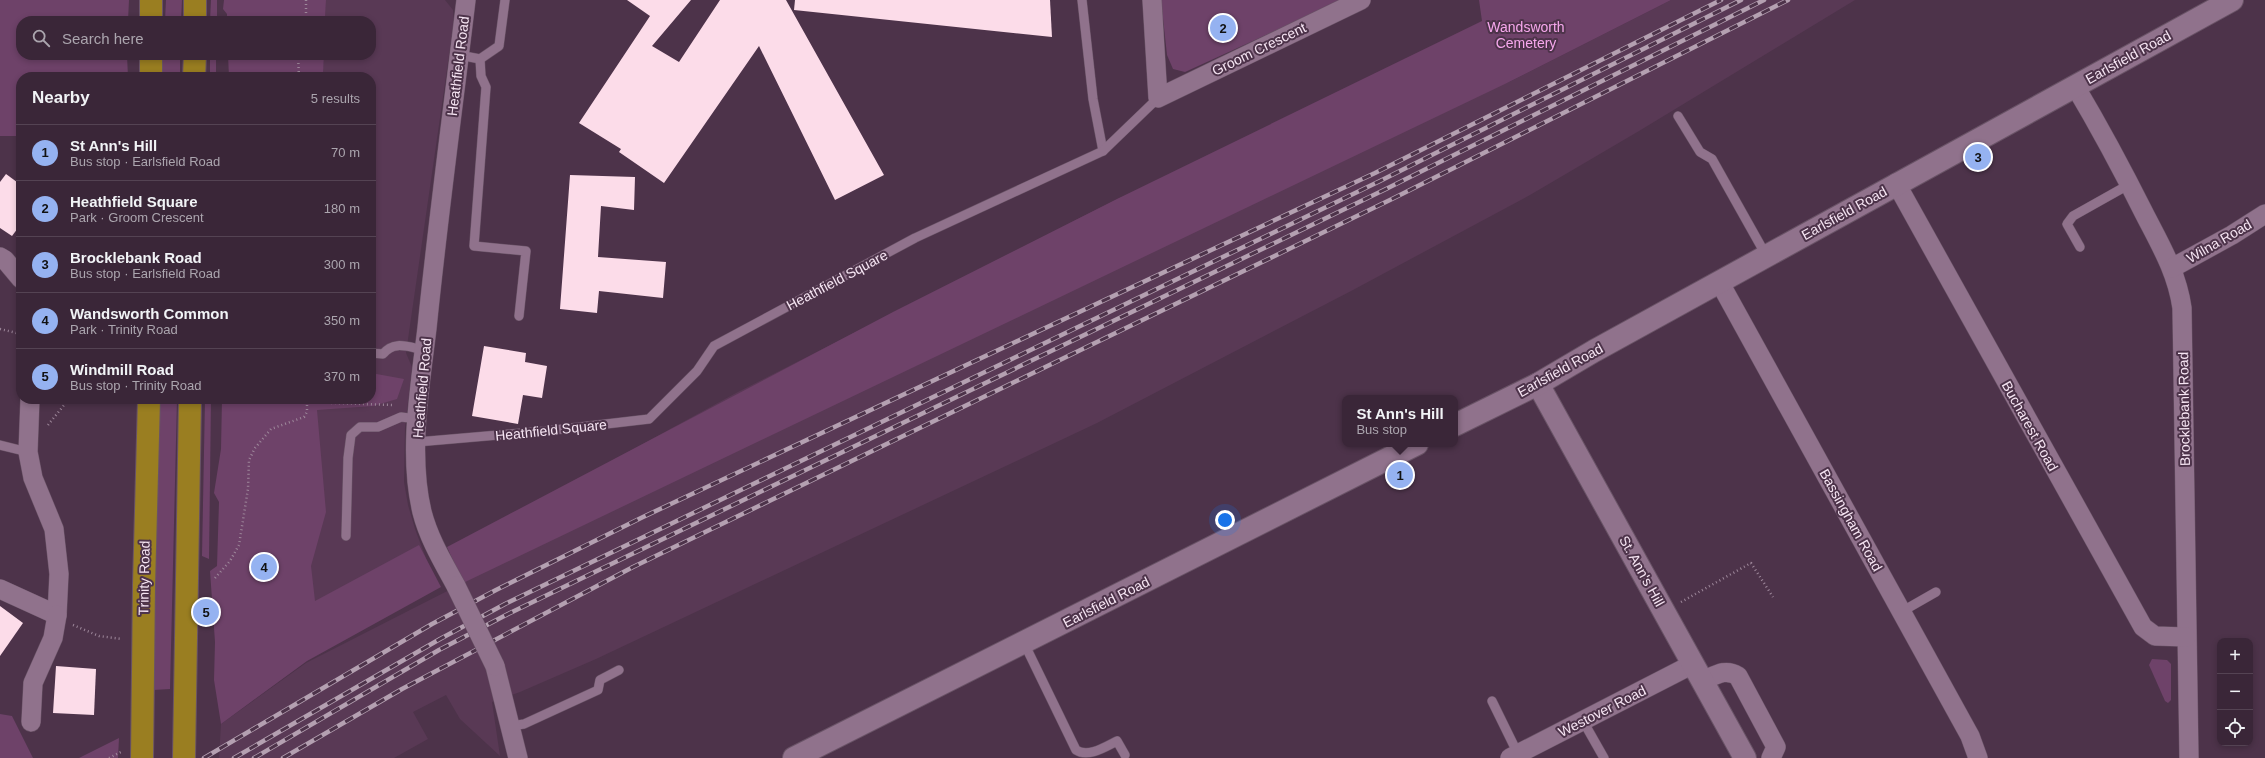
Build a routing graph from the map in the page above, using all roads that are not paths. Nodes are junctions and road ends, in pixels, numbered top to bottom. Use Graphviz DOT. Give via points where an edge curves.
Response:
graph roads {
  1 [pos="151,0"];
  2 [pos="195,0"];
  3 [pos="466,0"];
  4 [pos="505,0"];
  5 [pos="1082,0"];
  6 [pos="1152,0"];
  7 [pos="1361,0"];
  8 [pos="2232,0"];
  9 [pos="151,16"];
  10 [pos="195,16"];
  11 [pos="459,55"];
  12 [pos="480,59"];
  13 [pos="151,60"];
  14 [pos="195,60"];
  15 [pos="151,72"];
  16 [pos="194,72"];
  17 [pos="2075,86"];
  18 [pos="1158,98"];
  19 [pos="1678,116"];
  20 [pos="1103,151"];
  21 [pos="1896,184"];
  22 [pos="2130,184"];
  23 [pos="2265,214"];
  24 [pos="2080,247"];
  25 [pos="1767,257"];
  26 [pos="0,258"];
  27 [pos="2172,268"];
  28 [pos="16,273"];
  29 [pos="1720,283"];
  30 [pos="519,316"];
  31 [pos="424,350"];
  32 [pos="376,353"];
  33 [pos="1538,384"];
  34 [pos="30,404"];
  35 [pos="149,404"];
  36 [pos="190,404"];
  37 [pos="418,412"];
  38 [pos="1458,424"];
  39 [pos="417,442"];
  40 [pos="28,443"];
  41 [pos="0,445"];
  42 [pos="1411,447"];
  43 [pos="346,536"];
  44 [pos="0,589"];
  45 [pos="1936,592"];
  46 [pos="1901,612"];
  47 [pos="56,616"];
  48 [pos="2186,637"];
  49 [pos="1024,643"];
  50 [pos="619,670"];
  51 [pos="1698,672"];
  52 [pos="1492,701"];
  53 [pos="1583,721"];
  54 [pos="31,722"];
  55 [pos="511,726"];
  56 [pos="143,748"];
  57 [pos="1125,755"];
  58 [pos="1514,756"];
  59 [pos="184,758"];
  60 [pos="518,758"];
  61 [pos="794,758"];
  62 [pos="1604,758"];
  63 [pos="1745,758"];
  64 [pos="1771,758"];
  65 [pos="1978,758"];
  66 [pos="2189,758"];
  1 -- 9 [label="highway"];
  2 -- 10 [label="highway"];
  3 -- 11 [label="street, Heathfield Road"];
  4 -- 12 [label="lane" via="500,46"];
  5 -- 20 [label="lane" via="1093,99"];
  6 -- 18 [label="street"];
  7 -- 18 [label="street, Groom Crescent"];
  8 -- 17 [label="main road, Earlsfield Road"];
  11 -- 12 [label="lane"];
  11 -- 31 [label="street, Heathfield Road"];
  12 -- 30 [label="lane" via="480,76 486,87 474,246 526,251"];
  13 -- 15 [label="highway"];
  14 -- 16 [label="highway"];
  17 -- 21 [label="main road, Earlsfield Road"];
  17 -- 22 [label="street, Brocklebank Road"];
  18 -- 20 [label="lane, Heathfield Square"];
  19 -- 25 [label="lane" via="1700,152 1712,159"];
  20 -- 39 [label="lane, Heathfield Square" via="915,238 714,346 697,371 649,419"];
  21 -- 25 [label="main road, Earlsfield Road"];
  21 -- 48 [label="street, Bucharest Road" via="2143,627 2155,636"];
  22 -- 24 [label="lane" via="2073,216 2067,224"];
  22 -- 27 [label="street, Brocklebank Road"];
  23 -- 27 [label="street, Wilna Road"];
  25 -- 29 [label="main road, Earlsfield Road"];
  26 -- 28 [label="street"];
  27 -- 48 [label="street, Brocklebank Road" via="2179,287 2182,308"];
  29 -- 33 [label="main road, Earlsfield Road"];
  29 -- 46 [label="street, Bassingham Road"];
  31 -- 32 [label="lane" via="395,345 383,354"];
  31 -- 37 [label="street, Heathfield Road"];
  33 -- 38 [label="main road, Earlsfield Road"];
  33 -- 51 [label="main road, St. Ann's Hill"];
  34 -- 40 [label="street"];
  35 -- 56 [label="highway, Trinity Road"];
  36 -- 59 [label="highway"];
  37 -- 39 [label="street, Heathfield Road"];
  37 -- 43 [label="lane" via="378,427 360,427 351,436"];
  39 -- 55 [label="street, Heathfield Road, bridge" via="417,474 422,511 431,540 495,666"];
  40 -- 41 [label="lane"];
  40 -- 47 [label="street" via="33,478 54,529 59,574"];
  42 -- 49 [label="main road, Earlsfield Road"];
  44 -- 47 [label="street"];
  45 -- 46 [label="lane"];
  46 -- 65 [label="street, Bassingham Road" via="1970,736"];
  47 -- 54 [label="street" via="53,638 33,683"];
  48 -- 66 [label="street, Brocklebank Road"];
  49 -- 57 [label="lane" via="1076,750 1087,755 1117,741"];
  49 -- 61 [label="main road, Earlsfield Road"];
  50 -- 55 [label="lane" via="600,680 598,690 524,724"];
  51 -- 53 [label="street, Westover Road"];
  51 -- 63 [label="main road, St. Ann's Hill"];
  51 -- 64 [label="street, Westover Road" via="1724,671 1738,676 1776,747"];
  52 -- 58 [label="lane"];
  53 -- 58 [label="street, Westover Road"];
  53 -- 62 [label="lane"];
  55 -- 60 [label="street, Heathfield Road"];
}
